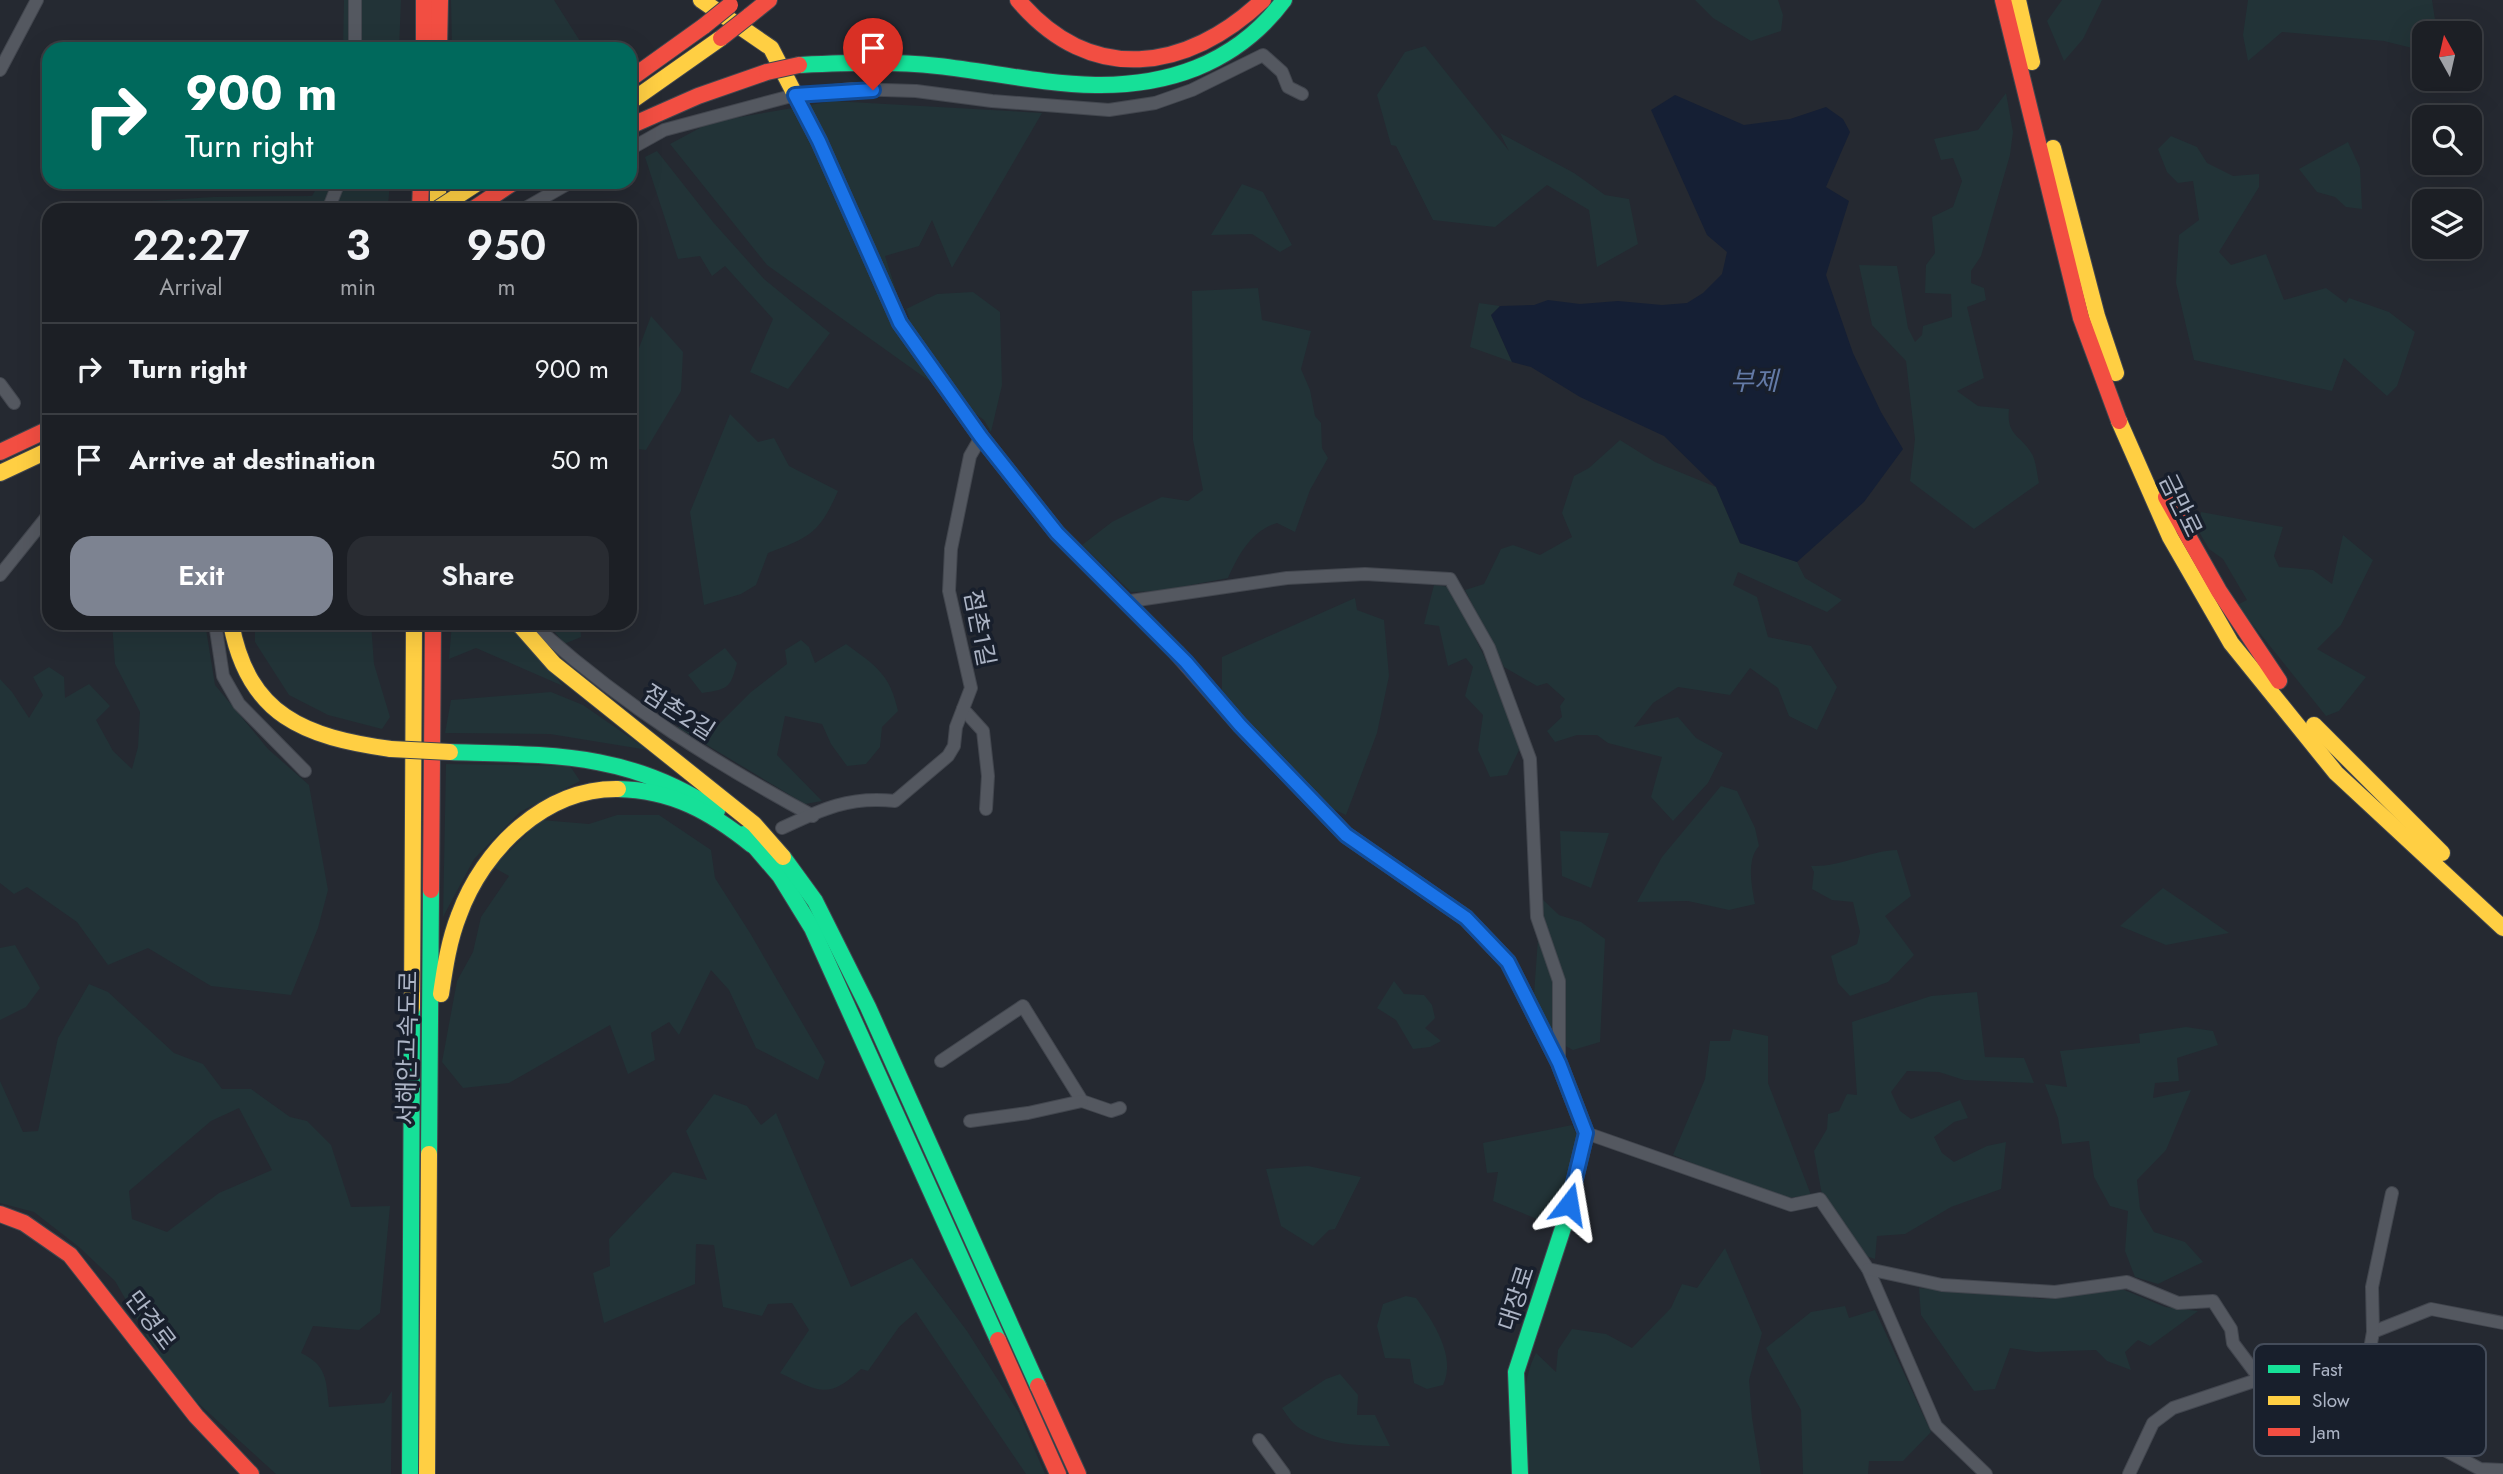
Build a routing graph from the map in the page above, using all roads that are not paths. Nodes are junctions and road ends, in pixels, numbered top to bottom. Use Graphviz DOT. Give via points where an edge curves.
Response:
graph roads {
  1 [pos="37,0"];
  2 [pos="355,0"];
  3 [pos="424,0"];
  4 [pos="440,0"];
  5 [pos="701,0"];
  6 [pos="769,0"];
  7 [pos="1018,0"];
  8 [pos="1263,0"];
  9 [pos="1284,0"];
  10 [pos="2003,0"];
  11 [pos="2018,0"];
  12 [pos="734,2"];
  13 [pos="355,42"];
  14 [pos="424,42"];
  15 [pos="439,42"];
  16 [pos="0,70"];
  17 [pos="637,74"];
  18 [pos="1302,94"];
  19 [pos="795,95"];
  20 [pos="637,97"];
  21 [pos="637,123"];
  22 [pos="637,145"];
  23 [pos="468,189"];
  24 [pos="503,189"];
  25 [pos="559,189"];
  26 [pos="448,203"];
  27 [pos="482,203"];
  28 [pos="534,203"];
  29 [pos="0,384"];
  30 [pos="14,403"];
  31 [pos="42,432"];
  32 [pos="981,437"];
  33 [pos="0,452"];
  34 [pos="42,453"];
  35 [pos="0,473"];
  36 [pos="42,523"];
  37 [pos="0,575"];
  38 [pos="1124,602"];
  39 [pos="216,630"];
  40 [pos="232,630"];
  41 [pos="243,630"];
  42 [pos="403,630"];
  43 [pos="414,630"];
  44 [pos="433,630"];
  45 [pos="524,630"];
  46 [pos="541,630"];
  47 [pos="963,709"];
  48 [pos="414,735"];
  49 [pos="391,744"];
  50 [pos="450,746"];
  51 [pos="305,771"];
  52 [pos="732,806"];
  53 [pos="986,809"];
  54 [pos="813,816"];
  55 [pos="782,828"];
  56 [pos="762,853"];
  57 [pos="2503,909"];
  58 [pos="2503,928"];
  59 [pos="941,1061"];
  60 [pos="1559,1063"];
  61 [pos="429,1070"];
  62 [pos="1082,1101"];
  63 [pos="1120,1108"];
  64 [pos="970,1121"];
  65 [pos="1586,1133"];
  66 [pos="2392,1193"];
  67 [pos="0,1214"];
  68 [pos="1868,1269"];
  69 [pos="2503,1323"];
  70 [pos="2373,1332"];
  71 [pos="2371,1344"];
  72 [pos="2254,1368"];
  73 [pos="2254,1384"];
  74 [pos="1259,1440"];
  75 [pos="2456,1456"];
  76 [pos="2503,1470"];
  77 [pos="251,1474"];
  78 [pos="410,1474"];
  79 [pos="427,1474"];
  80 [pos="1058,1474"];
  81 [pos="1078,1474"];
  82 [pos="1284,1474"];
  83 [pos="1520,1474"];
  84 [pos="1986,1474"];
  85 [pos="2129,1474"];
  1 -- 16 [label="street"];
  2 -- 13 [label="street"];
  3 -- 14 [label="main road"];
  4 -- 15 [label="main road"];
  5 -- 19 [label="main road" via="771,48"];
  6 -- 20 [label="main road, bridge"];
  7 -- 8 [label="main road" via="1044,27 1068,42 1097,54 1126,58 1167,57 1200,45 1233,28"];
  9 -- 21 [label="main road, bridge" via="1237,49 1173,79 1138,86 1050,83 900,63 799,65 698,96"];
  10 -- 58 [label="main road, 금만로" via="2081,318 2120,424 2170,537 2231,643 2336,773"];
  11 -- 57 [label="main road, 금만로" via="2097,316 2133,421 2184,533 2258,653 2304,715"];
  12 -- 17 [label="main road, bridge"];
  18 -- 19 [label="street" via="1288,87 1282,72 1263,55 1192,90 1155,103 1109,110 916,91 852,89"];
  19 -- 22 [label="street" via="664,130"];
  19 -- 32 [label="main road" via="900,323"];
  23 -- 26 [label="main road, bridge"];
  24 -- 27 [label="main road"];
  25 -- 28 [label="street"];
  29 -- 30 [label="street"];
  31 -- 33 [label="main road"];
  32 -- 38 [label="main road" via="1057,533"];
  32 -- 47 [label="street, 점촌1길" via="970,456 951,549 949,591 971,688"];
  34 -- 35 [label="main road"];
  36 -- 37 [label="street"];
  38 -- 60 [label="main road" via="1346,835 1466,918 1508,962"];
  38 -- 60 [label="street" via="1287,578 1366,574 1450,579 1489,648 1530,759 1537,917 1559,981"];
  39 -- 51 [label="street" via="223,676 239,704"];
  40 -- 49 [label="main road" via="248,680 286,720 338,741"];
  41 -- 49 [label="main road" via="255,665 293,709"];
  42 -- 48 [label="main road"];
  43 -- 48 [label="main road, 서해안고속도로"];
  44 -- 61 [label="main road, 서해안고속도로"];
  45 -- 52 [label="main road" via="582,689"];
  46 -- 54 [label="street, 점촌2길" via="619,697 706,755"];
  47 -- 53 [label="street" via="983,731"];
  47 -- 54 [label="street, 점촌1길" via="948,756 895,801 845,801"];
  48 -- 78 [label="main road, 서해안고속도로"];
  49 -- 50 [label="main road"];
  50 -- 52 [label="main road" via="563,746 620,755 665,770"];
  50 -- 56 [label="main road" via="631,767 711,805"];
  52 -- 81 [label="main road" via="778,848 815,901 868,1007"];
  54 -- 55 [label="street, 점촌1길"];
  56 -- 61 [label="main road" via="695,806 657,792 613,788 587,792 534,814 492,853 462,907 447,955"];
  56 -- 80 [label="main road" via="797,901 830,965"];
  59 -- 62 [label="street" via="1023,1006"];
  60 -- 65 [label="main road"];
  61 -- 79 [label="main road, 서해안고속도로"];
  62 -- 63 [label="street" via="1111,1111"];
  62 -- 64 [label="street"];
  65 -- 68 [label="street" via="1791,1205 1820,1199"];
  65 -- 83 [label="main road, 대장로" via="1563,1227 1516,1372"];
  66 -- 70 [label="street" via="2372,1287"];
  67 -- 77 [label="main road, 만경로" via="24,1223 70,1255 196,1416"];
  68 -- 72 [label="street" via="1941,1286 2055,1292 2127,1282 2178,1303 2213,1301 2231,1329 2233,1343"];
  68 -- 84 [label="street" via="1936,1426"];
  69 -- 70 [label="street" via="2431,1309"];
  70 -- 71 [label="street"];
  73 -- 85 [label="street" via="2173,1408 2153,1423"];
  74 -- 82 [label="street"];
  75 -- 76 [label="street" via="2480,1469"];
}
